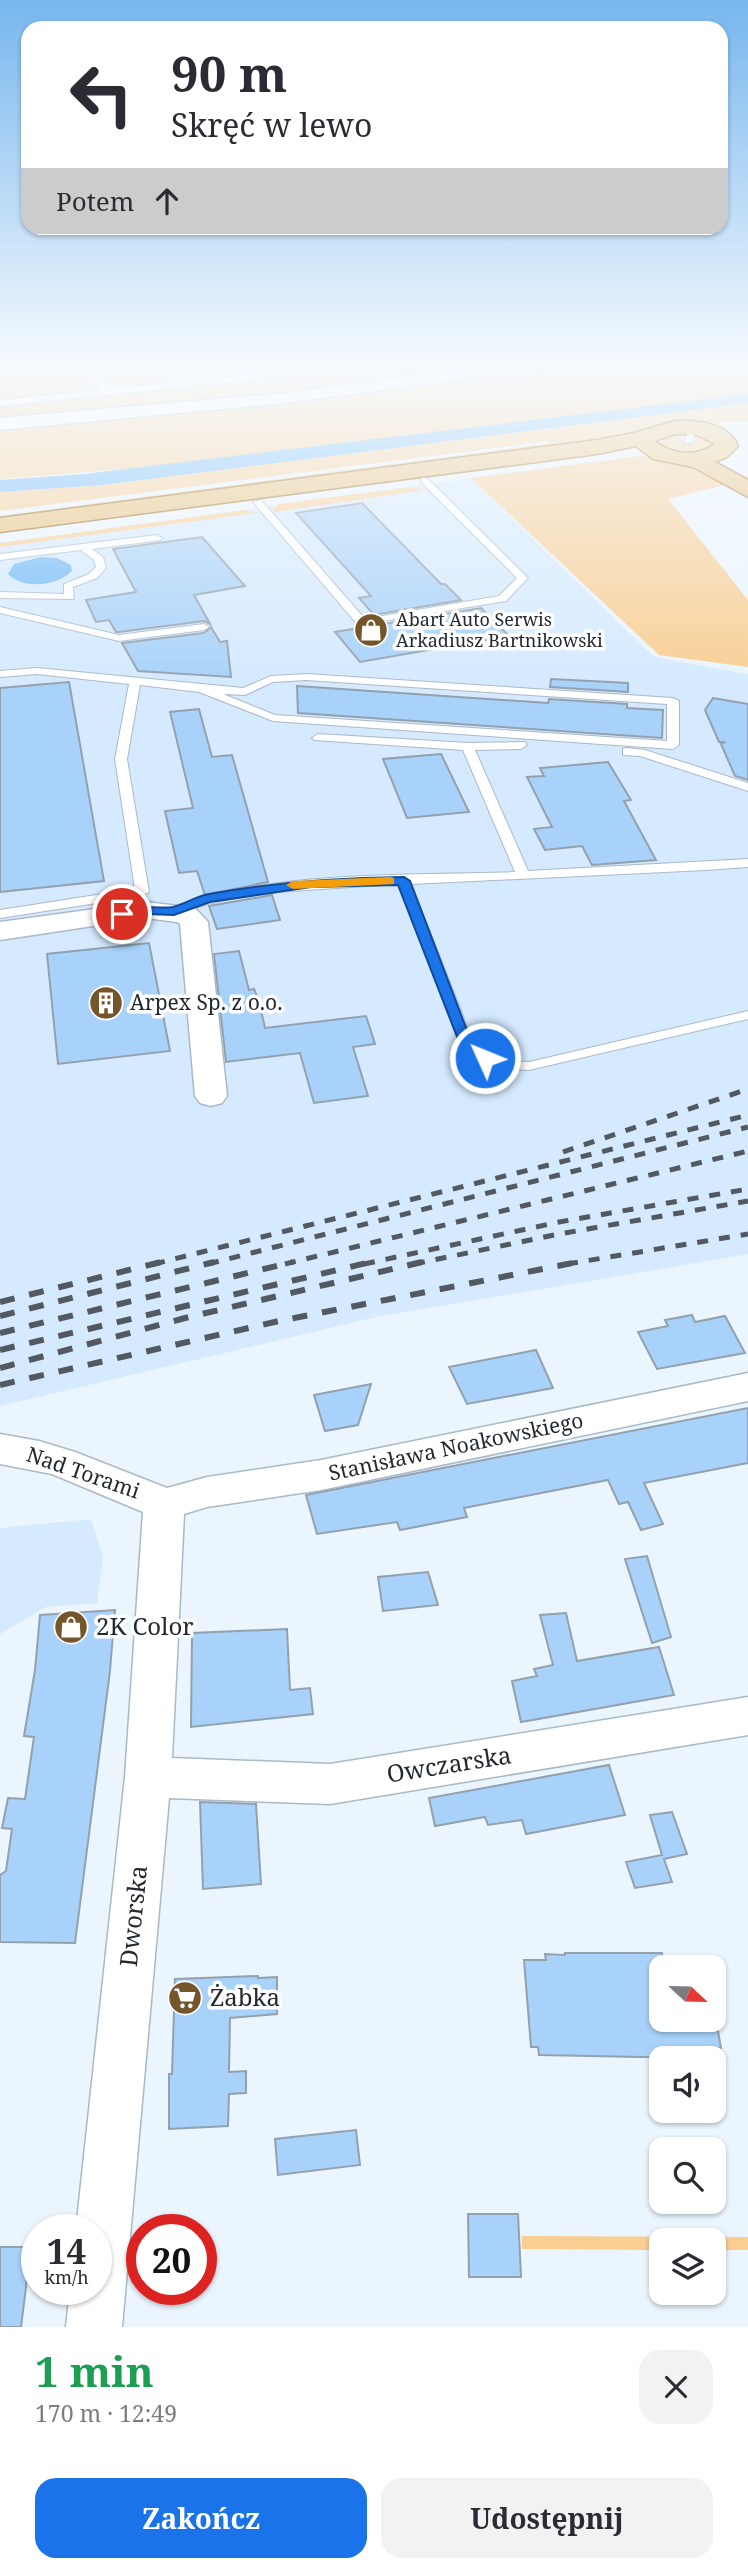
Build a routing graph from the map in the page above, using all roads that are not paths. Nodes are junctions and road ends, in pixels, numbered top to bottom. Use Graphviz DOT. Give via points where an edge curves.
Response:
graph roads {
  1 [pos="416,472"];
  2 [pos="485,472"];
  3 [pos="717,472"];
  4 [pos="737,472"];
  5 [pos="424,480"];
  6 [pos="747,489"];
  7 [pos="258,502"];
  8 [pos="0,525"];
  9 [pos="0,536"];
  10 [pos="157,538"];
  11 [pos="82,546"];
  12 [pos="0,556"];
  13 [pos="0,595"];
  14 [pos="0,610"];
  15 [pos="204,627"];
  16 [pos="0,674"];
  17 [pos="135,681"];
  18 [pos="201,689"];
  19 [pos="318,738"];
  20 [pos="468,747"];
  21 [pos="748,787"];
  22 [pos="748,863"];
  23 [pos="523,875"];
  24 [pos="404,881"];
  25 [pos="160,911"];
  26 [pos="0,914"];
  27 [pos="0,931"];
  28 [pos="748,1015"];
  29 [pos="211,1096"];
  30 [pos="748,1387"];
  31 [pos="0,1450"];
  32 [pos="163,1504"];
  33 [pos="748,1716"];
  34 [pos="148,1777"];
  35 [pos="94,2327"];
  1 -- 8 [label="main road"];
  2 -- 5 [label="main road"];
  3 -- 6 [label="main road"];
  4 -- 6 [label="main road"];
  5 -- 7 [label="main road"];
  5 -- 7 [label="lane" via="523,578 502,599 362,622"];
  7 -- 9 [label="main road"];
  10 -- 11 [label="lane"];
  11 -- 12 [label="lane"];
  11 -- 13 [label="lane" via="99,559 101,568 68,586 70,597"];
  14 -- 15 [label="lane" via="119,638"];
  16 -- 17 [label="lane" via="37,671"];
  17 -- 18 [label="lane"];
  17 -- 26 [label="lane" via="121,759 142,892"];
  18 -- 18 [label="lane" via="273,718 673,745 673,701 306,677 271,679 245,692"];
  19 -- 20 [label="lane"];
  20 -- 21 [label="lane" via="504,744 641,753"];
  20 -- 23 [label="lane"];
  22 -- 23 [label="lane" via="633,873"];
  23 -- 24 [label="lane"];
  24 -- 25 [label="lane" via="311,883 208,898"];
  24 -- 28 [label="lane" via="470,1052 500,1065 529,1066"];
  25 -- 27 [label="street"];
  25 -- 29 [label="street" via="185,914 194,922"];
  30 -- 32 [label="street, Stanisława Noakowskiego"];
  31 -- 32 [label="street, Nad Torami" via="20,1451 127,1486"];
  32 -- 34 [label="street, Dworska"];
  33 -- 34 [label="street, Owczarska" via="330,1784"];
  34 -- 35 [label="street, Dworska"];
}
